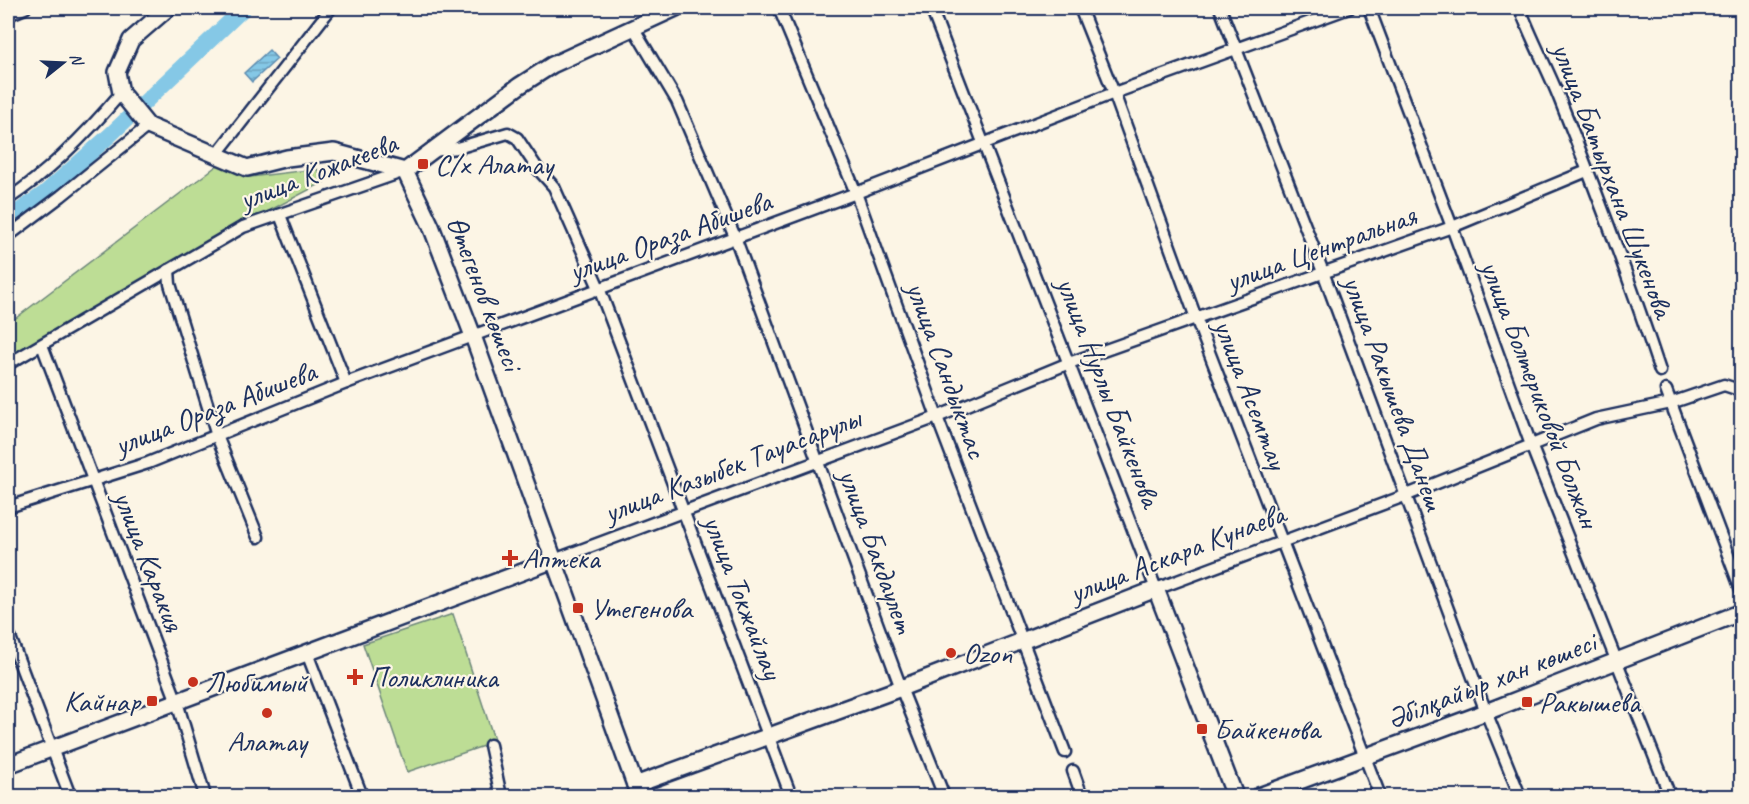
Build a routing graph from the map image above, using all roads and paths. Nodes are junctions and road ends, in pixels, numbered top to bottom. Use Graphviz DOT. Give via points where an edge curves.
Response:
graph roads {
  1 [pos="25,8"];
  2 [pos="168,8"];
  3 [pos="330,8"];
  4 [pos="676,8"];
  5 [pos="780,8"];
  6 [pos="931,8"];
  7 [pos="1080,8"];
  8 [pos="1220,8"];
  9 [pos="1349,8"];
  10 [pos="1369,8"];
  11 [pos="1520,8"];
  12 [pos="8,15"];
  13 [pos="633,27"];
  14 [pos="1236,49"];
  15 [pos="1114,93"];
  16 [pos="125,98"];
  17 [pos="145,122"];
  18 [pos="985,143"];
  19 [pos="433,151"];
  20 [pos="216,155"];
  21 [pos="405,171"];
  22 [pos="1587,171"];
  23 [pos="856,193"];
  24 [pos="8,199"];
  25 [pos="280,215"];
  26 [pos="1452,227"];
  27 [pos="8,236"];
  28 [pos="735,237"];
  29 [pos="169,270"];
  30 [pos="1323,272"];
  31 [pos="599,288"];
  32 [pos="1196,318"];
  33 [pos="473,336"];
  34 [pos="42,345"];
  35 [pos="1069,363"];
  36 [pos="8,364"];
  37 [pos="1660,371"];
  38 [pos="346,383"];
  39 [pos="1666,390"];
  40 [pos="1742,391"];
  41 [pos="1671,403"];
  42 [pos="937,417"];
  43 [pos="217,436"];
  44 [pos="1531,445"];
  45 [pos="818,462"];
  46 [pos="94,480"];
  47 [pos="1407,495"];
  48 [pos="8,507"];
  49 [pos="685,512"];
  50 [pos="258,537"];
  51 [pos="1282,542"];
  52 [pos="554,560"];
  53 [pos="1156,589"];
  54 [pos="1742,592"];
  55 [pos="1742,612"];
  56 [pos="8,632"];
  57 [pos="1024,640"];
  58 [pos="307,653"];
  59 [pos="1617,661"];
  60 [pos="901,688"];
  61 [pos="177,702"];
  62 [pos="1486,712"];
  63 [pos="770,737"];
  64 [pos="490,746"];
  65 [pos="52,749"];
  66 [pos="1065,752"];
  67 [pos="1365,756"];
  68 [pos="8,765"];
  69 [pos="1073,771"];
  70 [pos="637,791"];
  71 [pos="70,796"];
  72 [pos="205,796"];
  73 [pos="362,796"];
  74 [pos="501,796"];
  75 [pos="792,796"];
  76 [pos="944,796"];
  77 [pos="1082,796"];
  78 [pos="1235,796"];
  79 [pos="1259,796"];
  80 [pos="1380,796"];
  81 [pos="1520,796"];
  82 [pos="1670,796"];
  1 -- 12 [label="street"];
  2 -- 16 [label="street" via="131,40 117,72"];
  3 -- 20 [label="street, улица Кожакеева"];
  4 -- 13 [label="street, улица Кожакеева"];
  5 -- 23 [label="street, улица Сандыктас"];
  6 -- 18 [label="street, улица Нурлы Байкенова"];
  7 -- 15 [label="street, улица Асемтау"];
  8 -- 14 [label="street, улица Ракышева Данеш"];
  9 -- 14 [label="street, улица Ораза Абишева"];
  10 -- 26 [label="street, улица Болтериковой Болжан"];
  11 -- 22 [label="street, улица Батырхана Шукенова"];
  13 -- 19 [label="street, улица Кожакеева" via="552,65"];
  13 -- 28 [label="street, улица Бакдаулет" via="677,101"];
  14 -- 15 [label="street, улица Ораза Абишева"];
  14 -- 30 [label="street, улица Ракышева Данеш"];
  15 -- 18 [label="street, улица Ораза Абишева"];
  15 -- 32 [label="street, улица Асемтау"];
  16 -- 17 [label="street"];
  16 -- 24 [label="street"];
  17 -- 20 [label="street"];
  17 -- 27 [label="street" via="61,196"];
  18 -- 23 [label="street, улица Ораза Абишева"];
  18 -- 35 [label="street, улица Нурлы Байкенова"];
  19 -- 21 [label="street, улица Кожакеева"];
  19 -- 31 [label="street, улица Токжайлау" via="508,134 517,138 554,187"];
  20 -- 21 [label="street" via="247,168 334,152"];
  21 -- 25 [label="street, улица Кожакеева"];
  21 -- 33 [label="street, Өтегенов көшесі" via="431,226"];
  22 -- 26 [label="street, улица Центральная"];
  22 -- 37 [label="street, улица Батырхана Шукенова" via="1632,284"];
  23 -- 28 [label="street, улица Ораза Абишева"];
  23 -- 42 [label="street, улица Сандыктас"];
  25 -- 29 [label="street, улица Кожакеева" via="243,227"];
  25 -- 38 [label="street"];
  26 -- 30 [label="street, улица Центральная"];
  26 -- 44 [label="street, улица Болтериковой Болжан"];
  28 -- 31 [label="street, улица Ораза Абишева"];
  28 -- 45 [label="street, улица Бакдаулет"];
  29 -- 34 [label="street, улица Кожакеева"];
  29 -- 43 [label="street"];
  30 -- 32 [label="street, улица Центральная"];
  30 -- 47 [label="street, улица Ракышева Данеш"];
  31 -- 33 [label="street, улица Ораза Абишева"];
  31 -- 49 [label="street, улица Токжайлау"];
  32 -- 35 [label="street, улица Центральная"];
  32 -- 51 [label="street, улица Асемтау"];
  33 -- 38 [label="street, улица Ораза Абишева"];
  33 -- 52 [label="street, Өтегенов көшесі"];
  34 -- 36 [label="street, улица Кожакеева"];
  34 -- 46 [label="street, улица Каракия"];
  35 -- 42 [label="street, улица Казыбек Тауасарулы"];
  35 -- 53 [label="street, улица Нурлы Байкенова"];
  38 -- 43 [label="street, улица Ораза Абишева"];
  39 -- 41 [label="street"];
  40 -- 41 [label="street, улица Аскара Кунаева" via="1724,385"];
  41 -- 44 [label="street, улица Аскара Кунаева" via="1596,419"];
  41 -- 54 [label="street"];
  42 -- 45 [label="street, улица Казыбек Тауасарулы"];
  42 -- 57 [label="street, улица Сандыктас"];
  43 -- 46 [label="street, улица Ораза Абишева"];
  43 -- 50 [label="street"];
  44 -- 47 [label="street, улица Аскара Кунаева"];
  44 -- 59 [label="street, улица Болтериковой Болжан"];
  45 -- 49 [label="street, улица Казыбек Тауасарулы"];
  45 -- 60 [label="street, улица Бакдаулет"];
  46 -- 48 [label="street, улица Ораза Абишева"];
  46 -- 61 [label="street, улица Каракия"];
  47 -- 51 [label="street, улица Аскара Кунаева"];
  47 -- 62 [label="street, улица Ракышева Данеш"];
  49 -- 52 [label="street, улица Казыбек Тауасарулы"];
  49 -- 63 [label="street, улица Токжайлау"];
  51 -- 53 [label="street, улица Аскара Кунаева"];
  51 -- 67 [label="street, улица Асемтау"];
  52 -- 58 [label="street, улица Казыбек Тауасарулы"];
  52 -- 70 [label="street, Өтегенов көшесі"];
  53 -- 57 [label="street, улица Аскара Кунаева"];
  53 -- 78 [label="street, улица Нурлы Байкенова"];
  55 -- 59 [label="street, Әбілқайыр хан көшесі"];
  56 -- 65 [label="street"];
  57 -- 60 [label="street, улица Аскара Кунаева"];
  57 -- 66 [label="street, улица Сандыктас"];
  58 -- 61 [label="street, улица Казыбек Тауасарулы"];
  58 -- 73 [label="street"];
  59 -- 62 [label="street, Әбілқайыр хан көшесі"];
  59 -- 82 [label="street, улица Болтериковой Болжан"];
  60 -- 63 [label="street, улица Аскара Кунаева"];
  60 -- 76 [label="street, улица Бакдаулет"];
  61 -- 65 [label="street, улица Казыбек Тауасарулы"];
  61 -- 72 [label="street, улица Каракия"];
  62 -- 67 [label="street, Әбілқайыр хан көшесі"];
  62 -- 81 [label="street, улица Ракышева Данеш"];
  63 -- 70 [label="street, улица Аскара Кунаева"];
  63 -- 75 [label="street, улица Токжайлау"];
  64 -- 74 [label="street"];
  65 -- 68 [label="street, улица Казыбек Тауасарулы"];
  65 -- 71 [label="street"];
  67 -- 79 [label="street, Әбілқайыр хан көшесі"];
  67 -- 80 [label="street, улица Асемтау"];
  69 -- 77 [label="street"];
}
